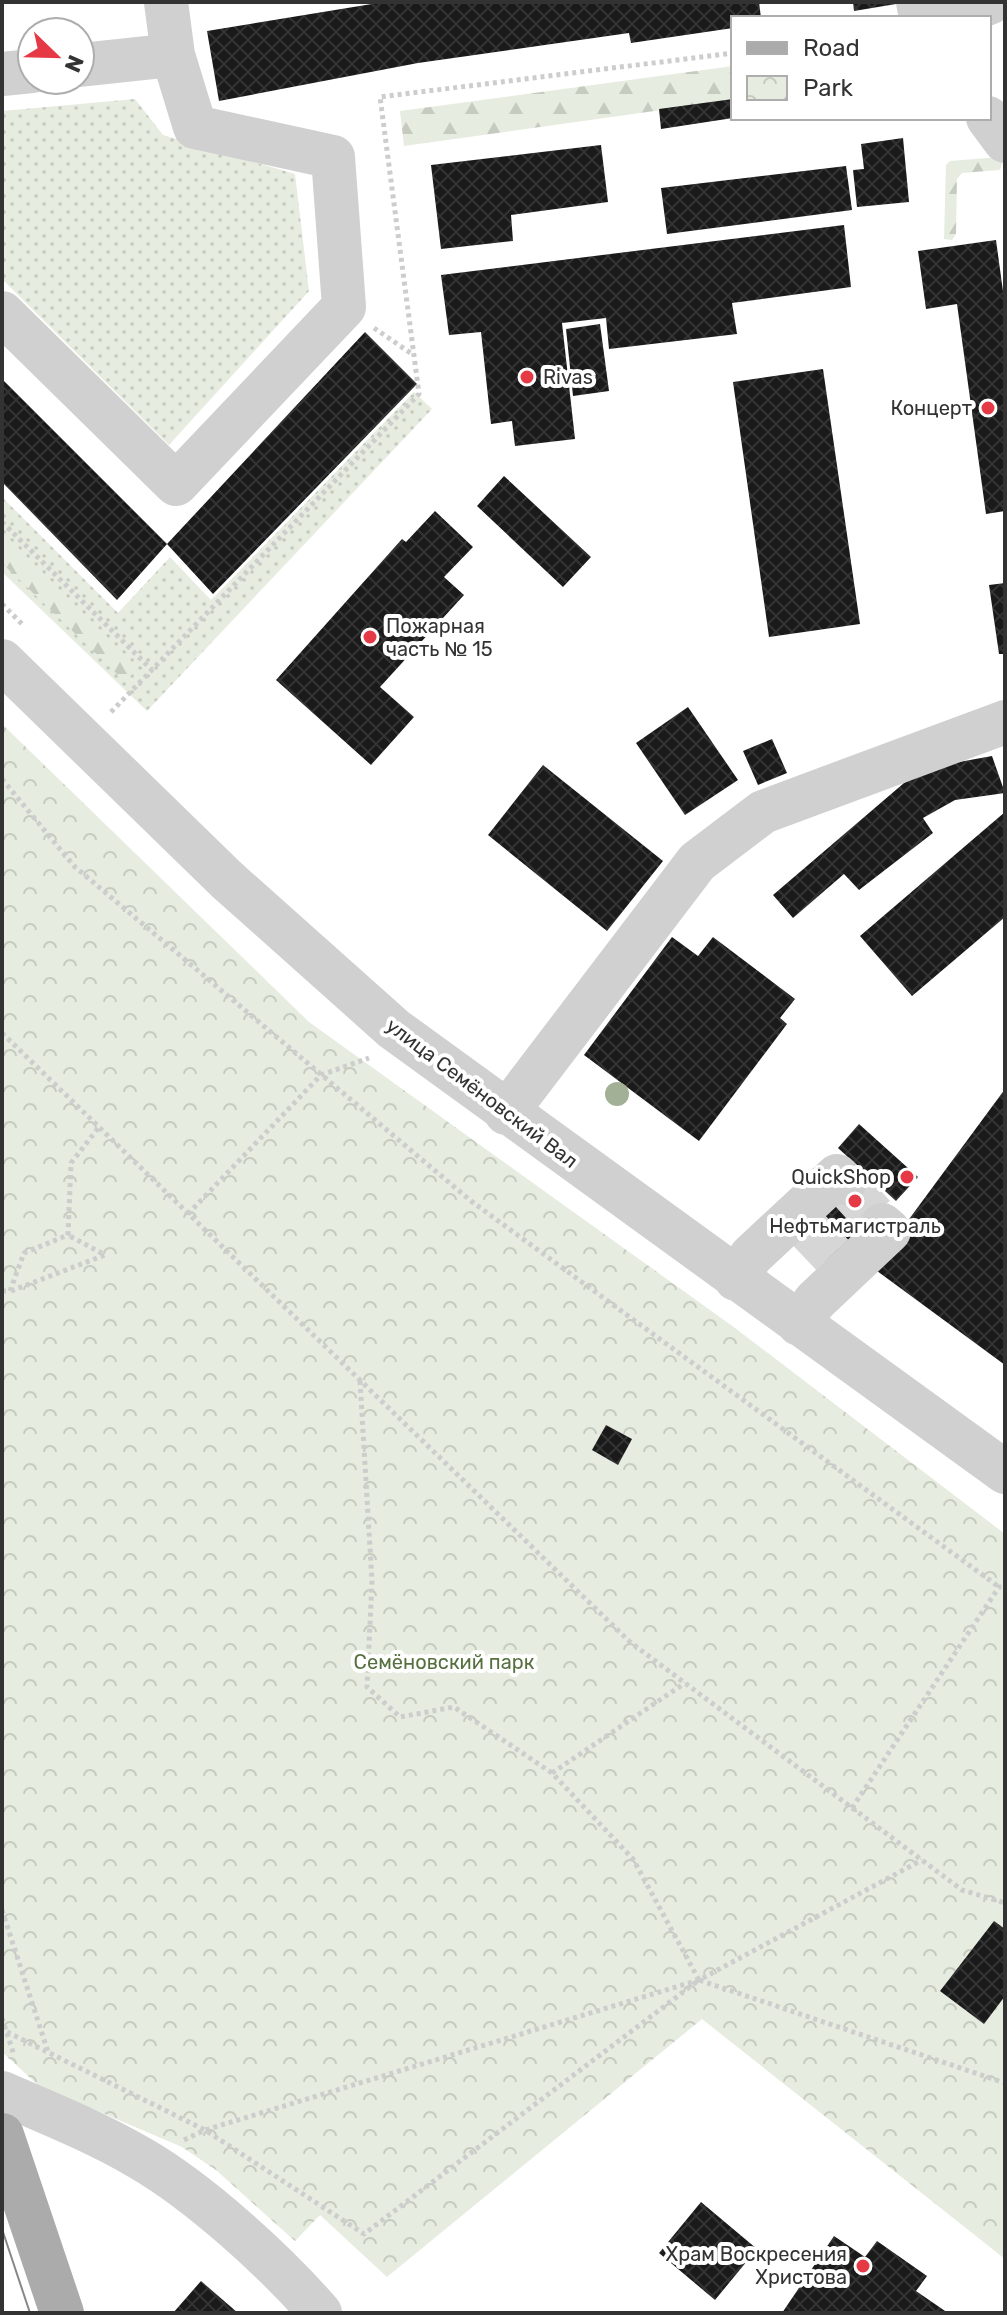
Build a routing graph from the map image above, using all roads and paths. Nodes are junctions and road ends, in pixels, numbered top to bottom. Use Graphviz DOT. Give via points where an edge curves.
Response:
graph roads {
  1 [pos="166,2"];
  2 [pos="991,2"];
  3 [pos="956,16"];
  4 [pos="173,55"];
  5 [pos="96,63"];
  6 [pos="989,120"];
  7 [pos="1005,141"];
  8 [pos="2,313"];
  9 [pos="2,522"];
  10 [pos="2,661"];
  11 [pos="152,670"];
  12 [pos="1005,722"];
  13 [pos="2,779"];
  14 [pos="2,1033"];
  15 [pos="375,1055"];
  16 [pos="321,1075"];
  17 [pos="506,1113"];
  18 [pos="99,1127"];
  19 [pos="815,1204"];
  20 [pos="188,1214"];
  21 [pos="68,1235"];
  22 [pos="859,1252"];
  23 [pos="736,1279"];
  24 [pos="2,1291"];
  25 [pos="10,1291"];
  26 [pos="799,1324"];
  27 [pos="359,1380"];
  28 [pos="1005,1472"];
  29 [pos="1002,1587"];
  30 [pos="685,1683"];
  31 [pos="552,1773"];
  32 [pos="852,1808"];
  33 [pos="922,1860"];
  34 [pos="1005,1897"];
  35 [pos="1005,1903"];
  36 [pos="2,1910"];
  37 [pos="699,1980"];
  38 [pos="2,2018"];
  39 [pos="48,2052"];
  40 [pos="1005,2083"];
  41 [pos="2,2093"];
  42 [pos="205,2130"];
  43 [pos="2,2135"];
  44 [pos="62,2313"];
  45 [pos="320,2313"];
  1 -- 4 [label="street"];
  2 -- 3 [label="street"];
  4 -- 5 [label="street"];
  4 -- 8 [label="street" via="195,127 333,157 344,307 176,484"];
  6 -- 7 [label="street"];
  9 -- 11 [label="path"];
  10 -- 17 [label="street, улица Семёновский Вал" via="327,972"];
  12 -- 17 [label="street" via="763,812 697,862"];
  13 -- 16 [label="path" via="74,866"];
  14 -- 18 [label="path"];
  15 -- 16 [label="path"];
  16 -- 20 [label="path"];
  16 -- 29 [label="path" via="471,1201"];
  17 -- 23 [label="street, улица Семёновский Вал"];
  18 -- 20 [label="path"];
  18 -- 21 [label="path" via="71,1163"];
  19 -- 23 [label="street" via="751,1256"];
  20 -- 27 [label="path"];
  21 -- 25 [label="path" via="24,1253"];
  21 -- 25 [label="path" via="105,1255"];
  22 -- 26 [label="street"];
  23 -- 26 [label="street, улица Семёновский Вал"];
  24 -- 25 [label="path"];
  26 -- 28 [label="street, улица Семёновский Вал"];
  27 -- 30 [label="path" via="630,1642"];
  27 -- 31 [label="path" via="372,1581 367,1687 400,1717 454,1707"];
  29 -- 32 [label="path"];
  30 -- 31 [label="path"];
  30 -- 32 [label="path"];
  31 -- 37 [label="path" via="633,1859"];
  32 -- 33 [label="path"];
  33 -- 35 [label="path" via="962,1890"];
  33 -- 37 [label="path"];
  34 -- 35 [label="path"];
  36 -- 39 [label="path"];
  37 -- 40 [label="path"];
  37 -- 42 [label="path"];
  37 -- 42 [label="path" via="364,2234"];
  38 -- 39 [label="path" via="7,2032"];
  39 -- 42 [label="path"];
  41 -- 45 [label="street" via="105,2139 175,2181"];
  43 -- 44 [label="main road"];
}
